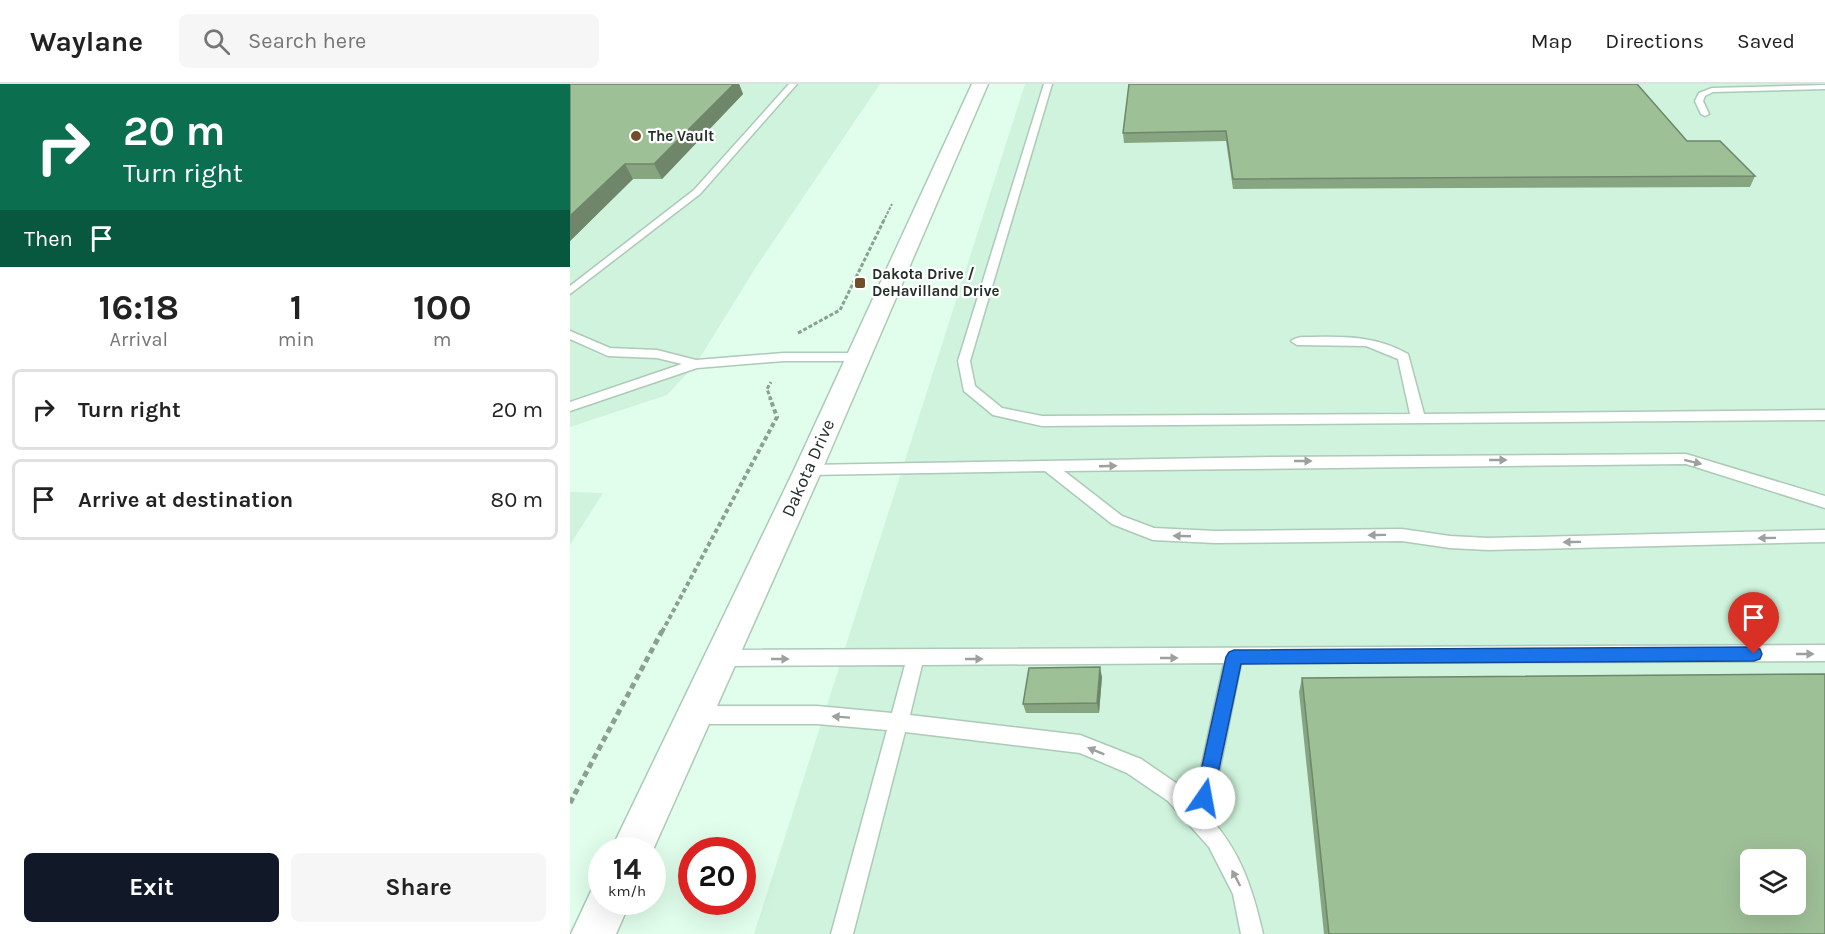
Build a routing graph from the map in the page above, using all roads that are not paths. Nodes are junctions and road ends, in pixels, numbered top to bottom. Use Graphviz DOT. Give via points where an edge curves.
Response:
graph roads {
  1 [pos="793,84"];
  2 [pos="980,84"];
  3 [pos="1048,84"];
  4 [pos="1825,87"];
  5 [pos="1705,114"];
  6 [pos="572,290"];
  7 [pos="570,304"];
  8 [pos="570,335"];
  9 [pos="1298,341"];
  10 [pos="857,357"];
  11 [pos="696,364"];
  12 [pos="570,407"];
  13 [pos="1825,415"];
  14 [pos="1418,418"];
  15 [pos="1050,467"];
  16 [pos="808,470"];
  17 [pos="1825,502"];
  18 [pos="1825,536"];
  19 [pos="1825,654"];
  20 [pos="1234,657"];
  21 [pos="721,658"];
  22 [pos="915,659"];
  23 [pos="695,715"];
  24 [pos="899,722"];
  25 [pos="1199,822"];
  26 [pos="638,837"];
  27 [pos="602,915"];
  28 [pos="593,934"];
  29 [pos="842,934"];
  30 [pos="1252,934"];
  1 -- 6 [label="lane" via="697,192"];
  2 -- 10 [label="street, Dakota Drive"];
  3 -- 14 [label="lane" via="964,361 969,388 998,412 1042,421"];
  4 -- 5 [label="lane" via="1712,90 1699,101"];
  6 -- 7 [label="lane"];
  8 -- 11 [label="lane" via="608,352 657,354"];
  9 -- 14 [label="lane" via="1364,340 1404,357"];
  10 -- 11 [label="lane" via="784,357"];
  10 -- 16 [label="street, Dakota Drive"];
  11 -- 12 [label="lane"];
  13 -- 14 [label="lane"];
  15 -- 16 [label="lane"];
  15 -- 17 [label="lane, one-way" via="1686,459"];
  18 -- 15 [label="lane, one-way" via="1488,544 1402,535 1153,534 1117,520"];
  16 -- 21 [label="street, Dakota Drive"];
  20 -- 19 [label="lane, one-way"];
  22 -- 20 [label="lane, one-way"];
  20 -- 25 [label="lane"];
  21 -- 22 [label="lane, one-way"];
  21 -- 23 [label="street, Dakota Drive"];
  22 -- 24 [label="lane"];
  24 -- 23 [label="lane, one-way" via="817,715"];
  23 -- 26 [label="street, Dakota Drive"];
  25 -- 24 [label="lane, one-way" via="1174,794 1134,766 1080,744"];
  24 -- 29 [label="lane"];
  30 -- 25 [label="lane, one-way" via="1243,892 1216,840"];
  27 -- 28 [label="street"];
}
